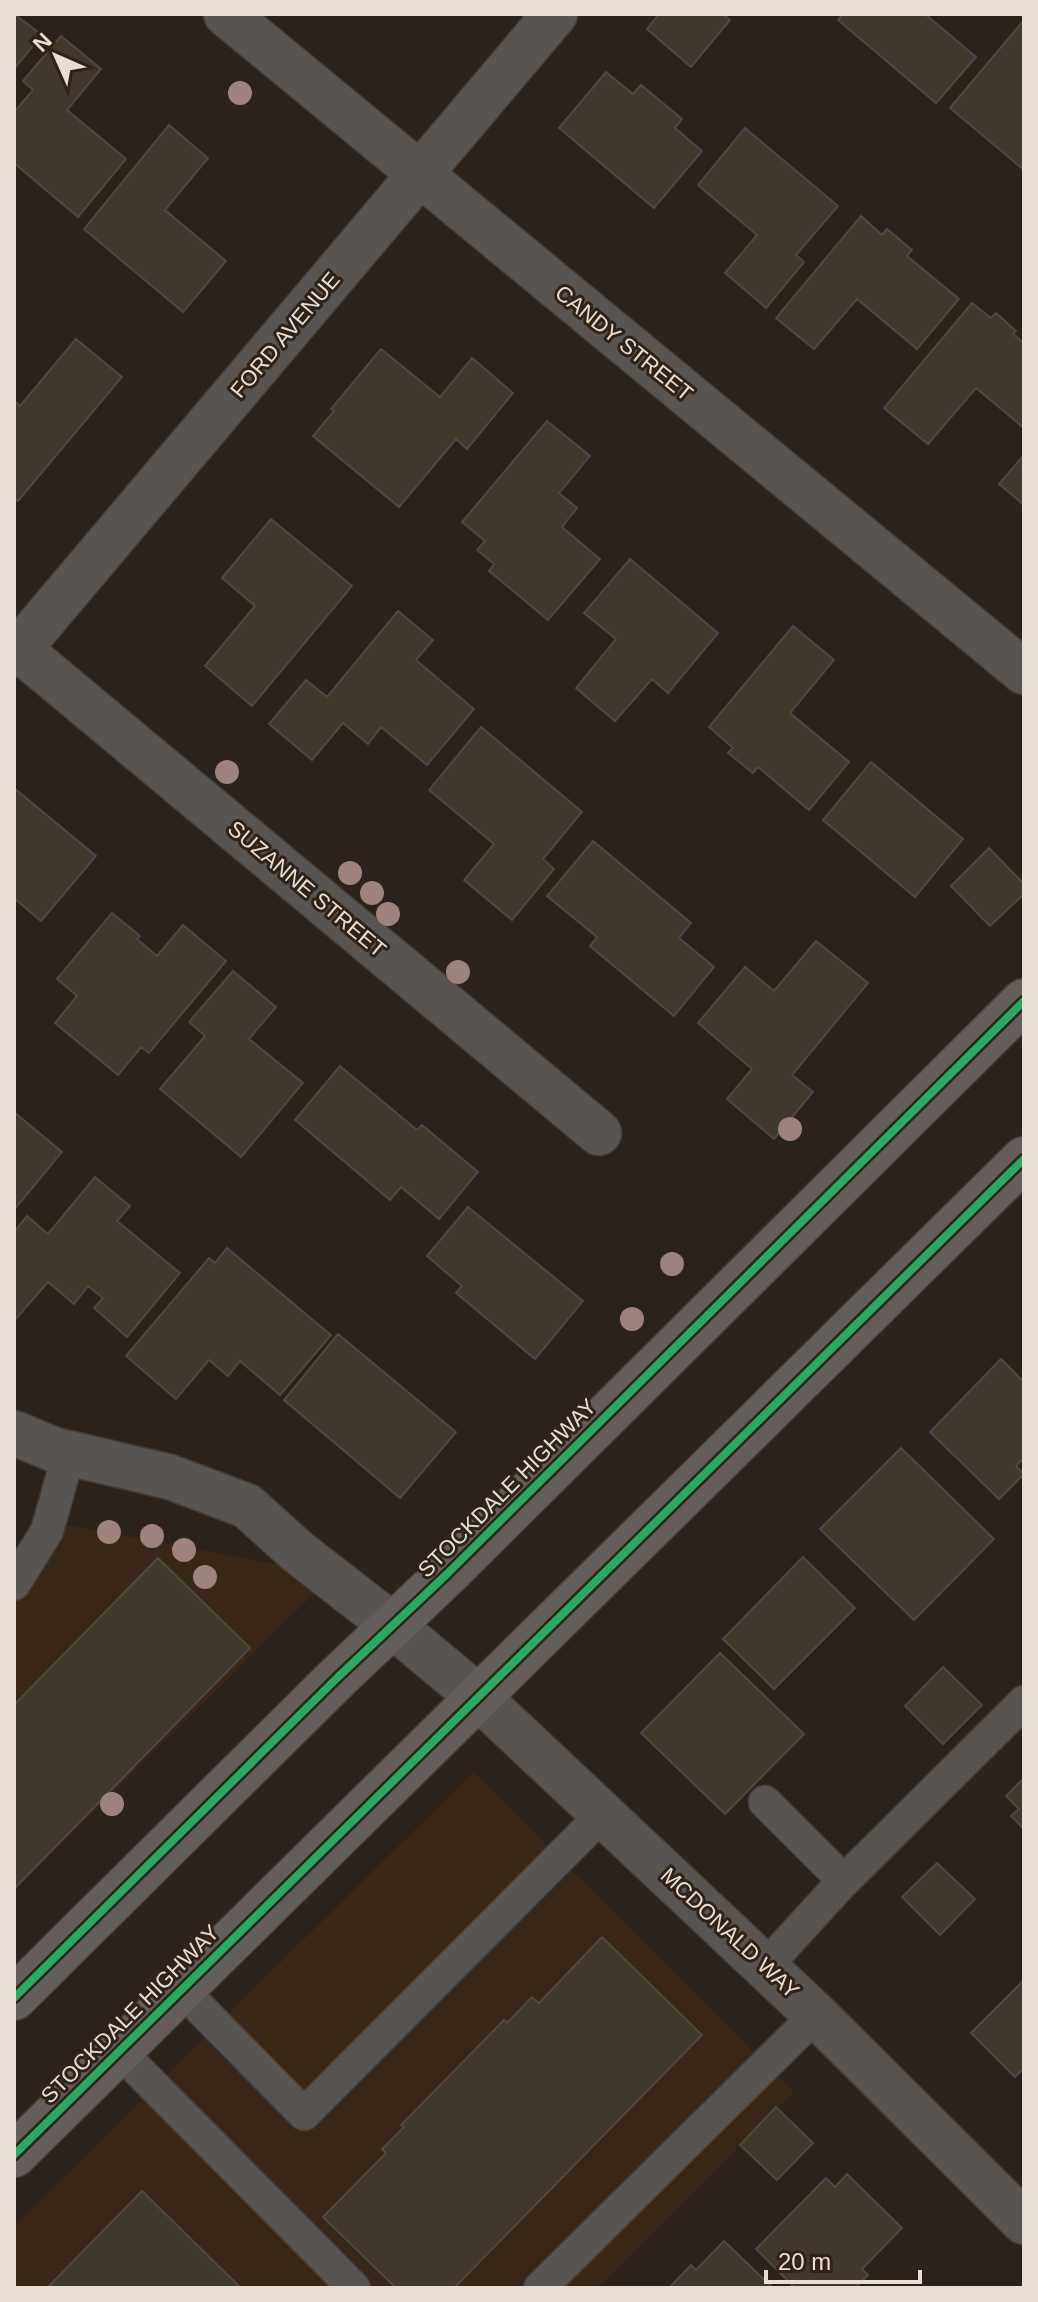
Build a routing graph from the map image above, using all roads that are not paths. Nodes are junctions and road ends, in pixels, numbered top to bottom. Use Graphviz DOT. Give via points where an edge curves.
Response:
graph roads {
  1 [pos="226,14"];
  2 [pos="555,14"];
  3 [pos="419,175"];
  4 [pos="16,650"];
  5 [pos="1024,672"];
  6 [pos="1024,1001"];
  7 [pos="599,1133"];
  8 [pos="1024,1159"];
  9 [pos="14,1433"];
  10 [pos="69,1453"];
  11 [pos="14,1584"];
  12 [pos="392,1625"];
  13 [pos="477,1696"];
  14 [pos="1024,1702"];
  15 [pos="765,1802"];
  16 [pos="603,1814"];
  17 [pos="844,1881"];
  18 [pos="765,1967"];
  19 [pos="181,1989"];
  20 [pos="14,1998"];
  21 [pos="816,2015"];
  22 [pos="119,2051"];
  23 [pos="14,2155"];
  24 [pos="1024,2222"];
  25 [pos="354,2288"];
  26 [pos="540,2288"];
  1 -- 3 [label="street, CANDY STREET"];
  2 -- 3 [label="street, FORD AVENUE"];
  3 -- 4 [label="street, FORD AVENUE"];
  3 -- 5 [label="street, CANDY STREET"];
  4 -- 7 [label="street, SUZANNE STREET"];
  6 -- 12 [label="main road, STOCKDALE HIGHWAY"];
  8 -- 13 [label="main road, STOCKDALE HIGHWAY"];
  9 -- 10 [label="street, MCDONALD WAY"];
  10 -- 11 [label="lane" via="47,1531"];
  10 -- 12 [label="street, MCDONALD WAY" via="170,1477 247,1506"];
  12 -- 13 [label="street, MCDONALD WAY"];
  12 -- 20 [label="main road, STOCKDALE HIGHWAY"];
  13 -- 16 [label="street, MCDONALD WAY"];
  13 -- 19 [label="main road, STOCKDALE HIGHWAY"];
  14 -- 17 [label="lane"];
  15 -- 17 [label="lane"];
  16 -- 18 [label="street, MCDONALD WAY"];
  16 -- 19 [label="lane" via="304,2114"];
  17 -- 18 [label="lane"];
  18 -- 21 [label="street, MCDONALD WAY"];
  19 -- 22 [label="main road, STOCKDALE HIGHWAY"];
  21 -- 24 [label="street, MCDONALD WAY"];
  21 -- 26 [label="lane"];
  22 -- 23 [label="main road, STOCKDALE HIGHWAY"];
  22 -- 25 [label="lane"];
}
